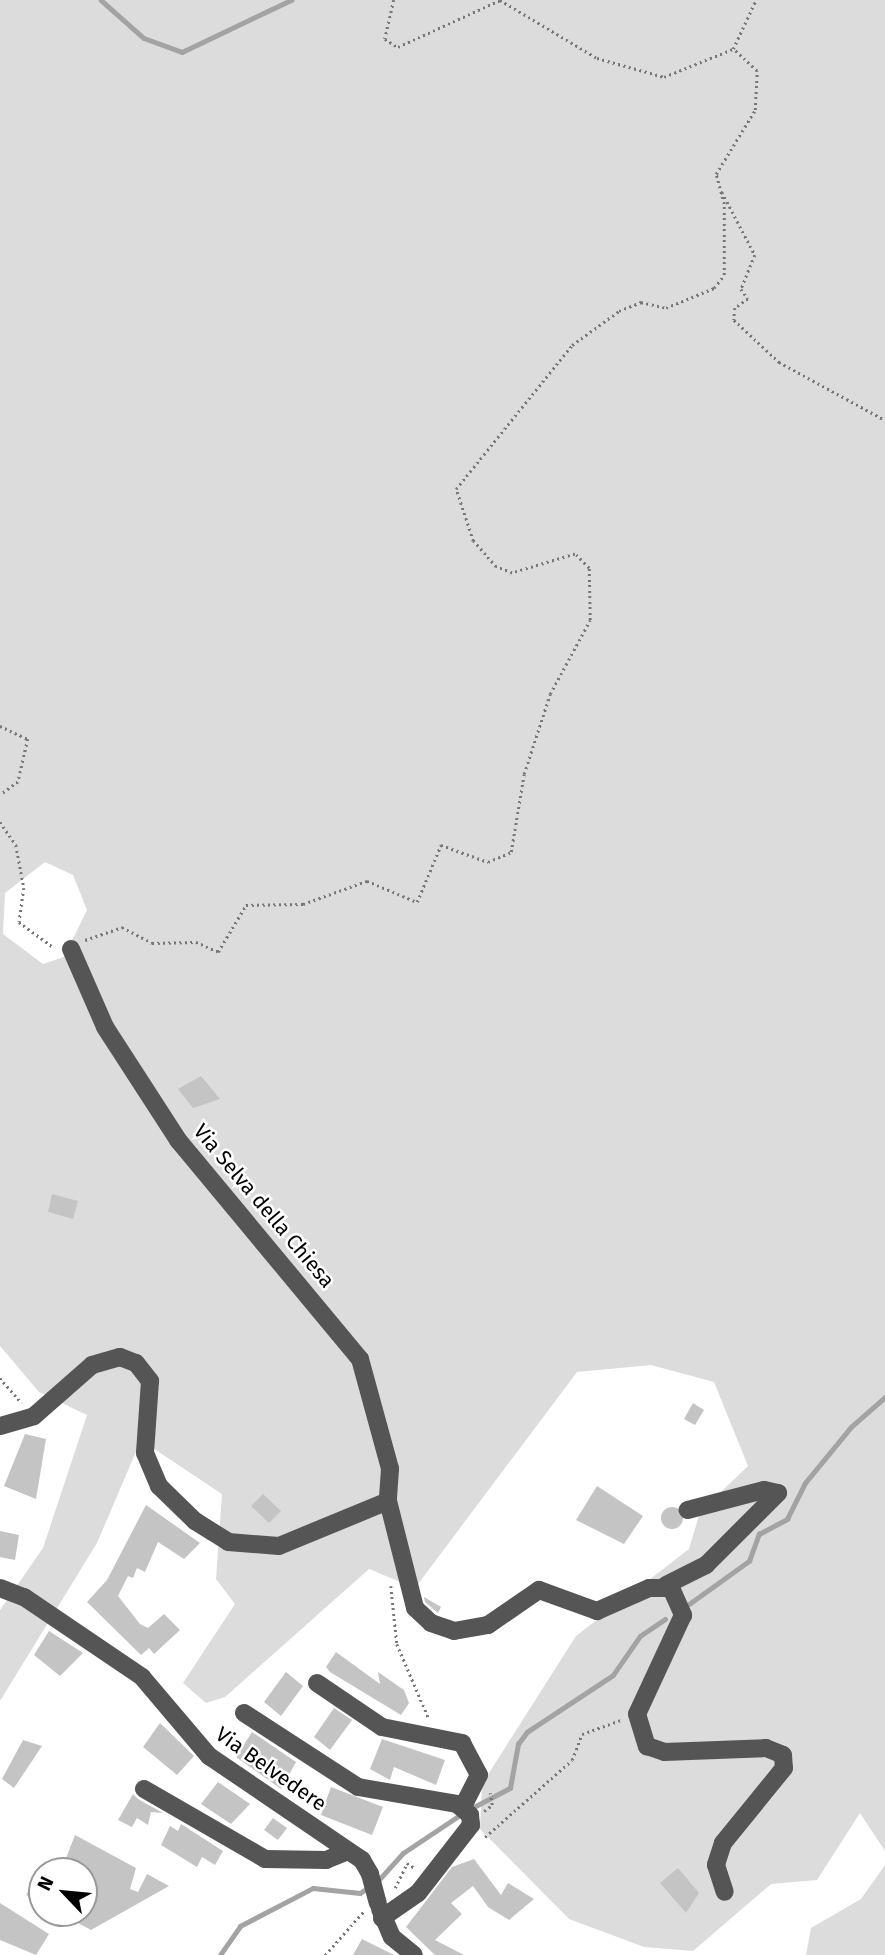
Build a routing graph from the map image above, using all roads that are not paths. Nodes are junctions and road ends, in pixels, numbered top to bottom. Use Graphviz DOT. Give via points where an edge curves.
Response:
graph roads {
  1 [pos="71,949"];
  2 [pos="0,1426"];
  3 [pos="388,1501"];
  4 [pos="688,1510"];
  5 [pos="666,1586"];
  6 [pos="0,1588"];
  7 [pos="317,1683"];
  8 [pos="244,1713"];
  9 [pos="144,1789"];
  10 [pos="466,1811"];
  11 [pos="348,1851"];
  12 [pos="725,1892"];
  13 [pos="380,1914"];
  14 [pos="414,1955"];
  1 -- 3 [label="street, Via Selva della Chiesa" via="105,1027 178,1140 360,1359 390,1469"];
  2 -- 3 [label="street" via="34,1416 101,1359 132,1360 150,1381 145,1453 159,1486 210,1533 244,1547 293,1542"];
  3 -- 5 [label="street, Via Selva della Chiesa" via="415,1608 442,1628 479,1629 539,1590 597,1611"];
  4 -- 5 [label="street" via="764,1490 778,1493 706,1565"];
  5 -- 12 [label="street" via="679,1598 683,1615 637,1714 647,1746 664,1752 766,1748 783,1755 784,1768 723,1843 716,1865"];
  6 -- 11 [label="street, Via Belvedere" via="24,1597 137,1672 209,1756"];
  7 -- 10 [label="street" via="382,1727 462,1743 479,1775"];
  8 -- 10 [label="street" via="358,1787"];
  9 -- 11 [label="street" via="265,1859 326,1860"];
  10 -- 13 [label="street" via="471,1825 418,1893"];
  11 -- 13 [label="street, Via Belvedere, bridge" via="370,1874"];
  13 -- 14 [label="street"];
}
